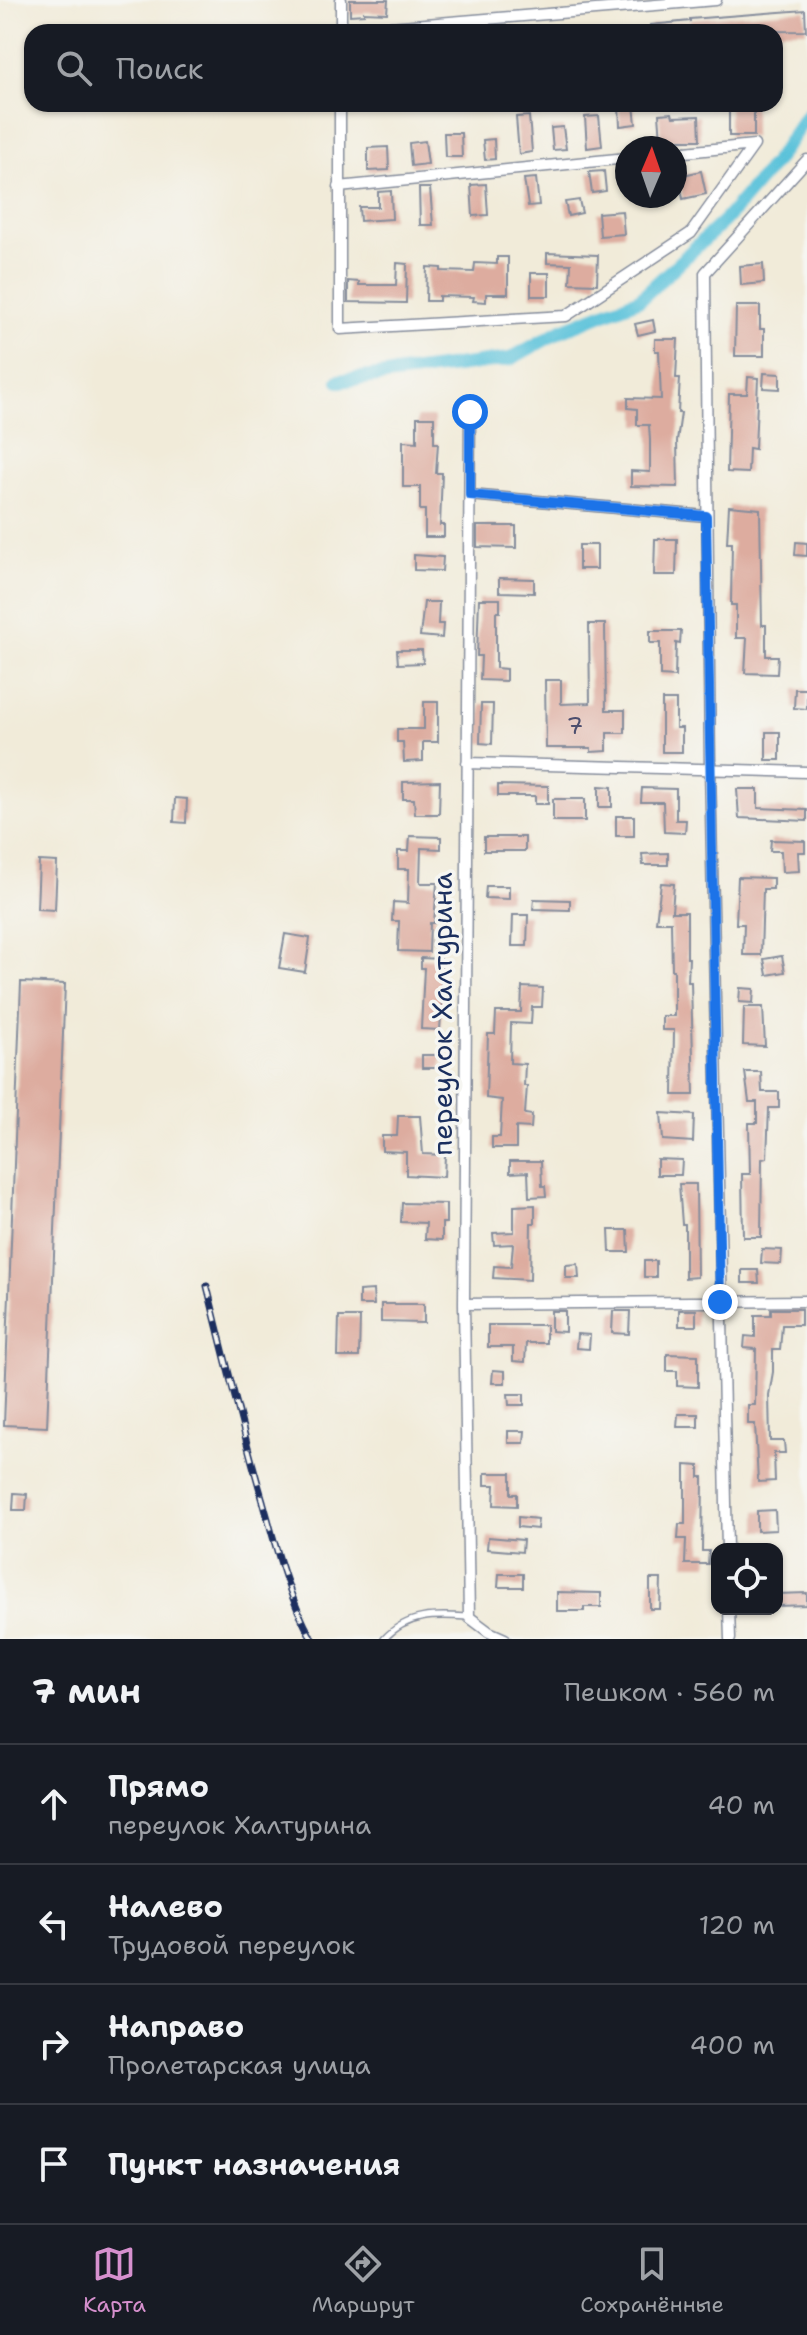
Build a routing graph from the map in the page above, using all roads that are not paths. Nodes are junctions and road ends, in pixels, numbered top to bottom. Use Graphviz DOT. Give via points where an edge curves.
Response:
graph roads {
  1 [pos="341,0"];
  2 [pos="716,0"];
  3 [pos="341,24"];
  4 [pos="426,24"];
  5 [pos="340,112"];
  6 [pos="687,152"];
  7 [pos="615,159"];
  8 [pos="807,160"];
  9 [pos="339,187"];
  10 [pos="470,412"];
  11 [pos="470,495"];
  12 [pos="706,516"];
  13 [pos="467,763"];
  14 [pos="710,768"];
  15 [pos="807,772"];
  16 [pos="807,1301"];
  17 [pos="720,1302"];
  18 [pos="464,1304"];
  19 [pos="727,1543"];
  20 [pos="729,1615"];
  21 [pos="469,1617"];
  22 [pos="384,1639"];
  23 [pos="505,1639"];
  24 [pos="730,1639"];
  1 -- 3 [label="street"];
  2 -- 4 [label="street"];
  5 -- 9 [label="street"];
  6 -- 9 [label="street" via="754,145 691,233 566,316 340,329"];
  7 -- 9 [label="street"];
  8 -- 12 [label="street" via="705,273"];
  10 -- 11 [label="street, переулок Халтурина"];
  11 -- 12 [label="street"];
  11 -- 13 [label="street, переулок Халтурина"];
  12 -- 14 [label="street"];
  13 -- 14 [label="street"];
  13 -- 18 [label="street, переулок Халтурина"];
  14 -- 15 [label="street"];
  14 -- 17 [label="street"];
  16 -- 17 [label="street"];
  17 -- 18 [label="street"];
  17 -- 19 [label="street"];
  18 -- 21 [label="street, переулок Халтурина"];
  20 -- 24 [label="street"];
  21 -- 22 [label="lane" via="406,1620"];
  21 -- 23 [label="street"];
}
